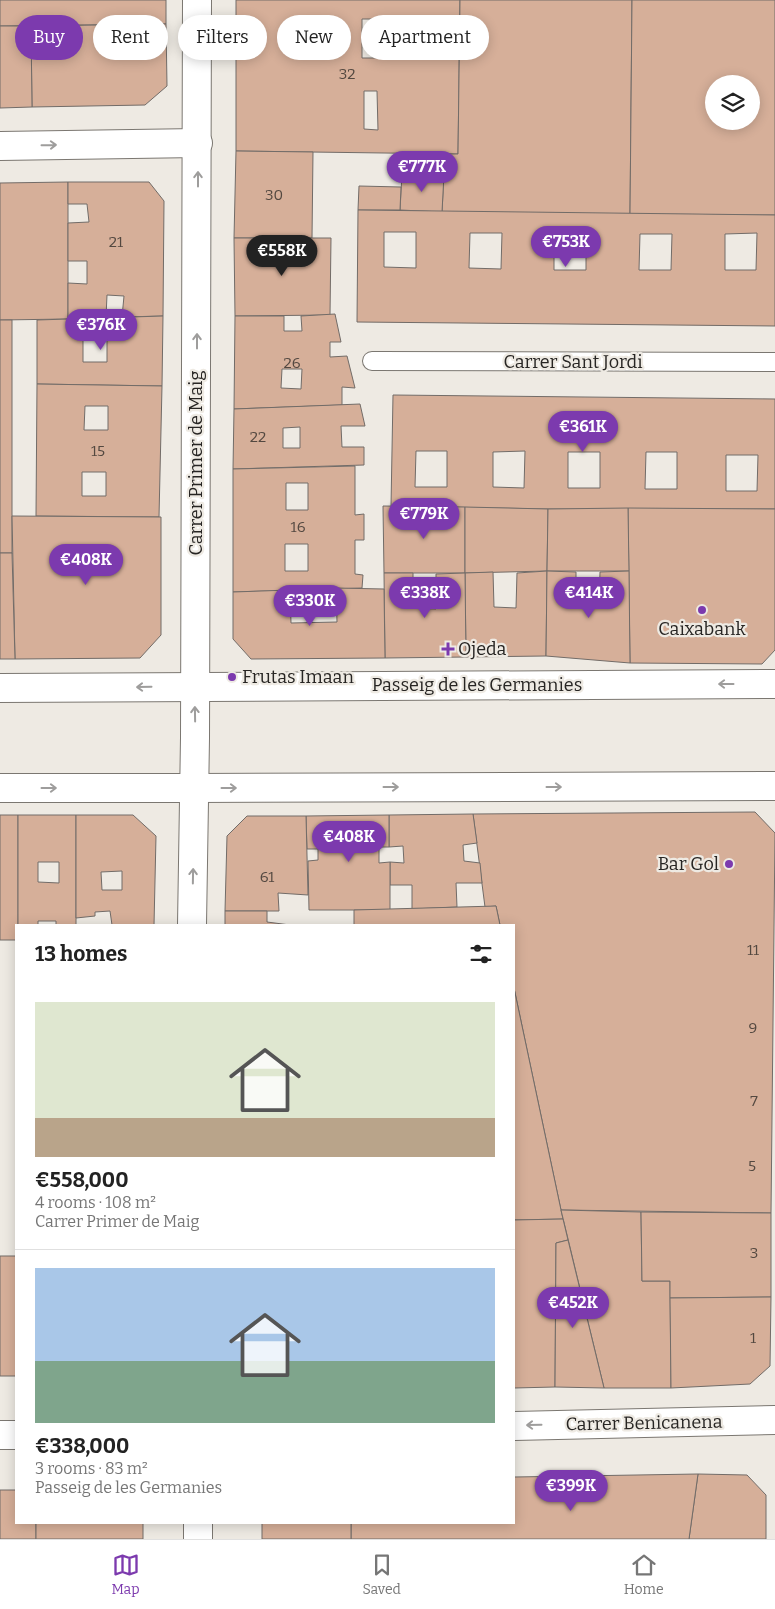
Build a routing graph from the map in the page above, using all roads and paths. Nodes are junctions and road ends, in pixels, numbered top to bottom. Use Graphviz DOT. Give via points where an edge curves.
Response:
graph roads {
  1 [pos="197,0"];
  2 [pos="198,143"];
  3 [pos="0,146"];
  4 [pos="372,361"];
  5 [pos="775,362"];
  6 [pos="775,684"];
  7 [pos="195,686"];
  8 [pos="0,688"];
  9 [pos="775,786"];
  10 [pos="0,788"];
  11 [pos="195,788"];
  12 [pos="192,924"];
  13 [pos="775,1420"];
  14 [pos="515,1426"];
  15 [pos="0,1435"];
  16 [pos="15,1435"];
  17 [pos="198,1524"];
  18 [pos="198,1539"];
  1 -- 2 [label="street, Carrer Primer de Maig"];
  3 -- 2 [label="street, one-way"];
  7 -- 2 [label="street, Carrer Primer de Maig, one-way"];
  4 -- 5 [label="lane, Carrer Sant Jordi"];
  6 -- 7 [label="street, Passeig de les Germanies, one-way"];
  7 -- 8 [label="street, Passeig de les Germanies, one-way"];
  11 -- 7 [label="street, Carrer Primer de Maig, one-way"];
  11 -- 9 [label="street, one-way"];
  10 -- 11 [label="street, one-way"];
  12 -- 11 [label="street, Carrer Primer de Maig, one-way"];
  13 -- 14 [label="street, Carrer Benicanena, one-way"];
  15 -- 16 [label="street"];
  17 -- 18 [label="street"];
}
